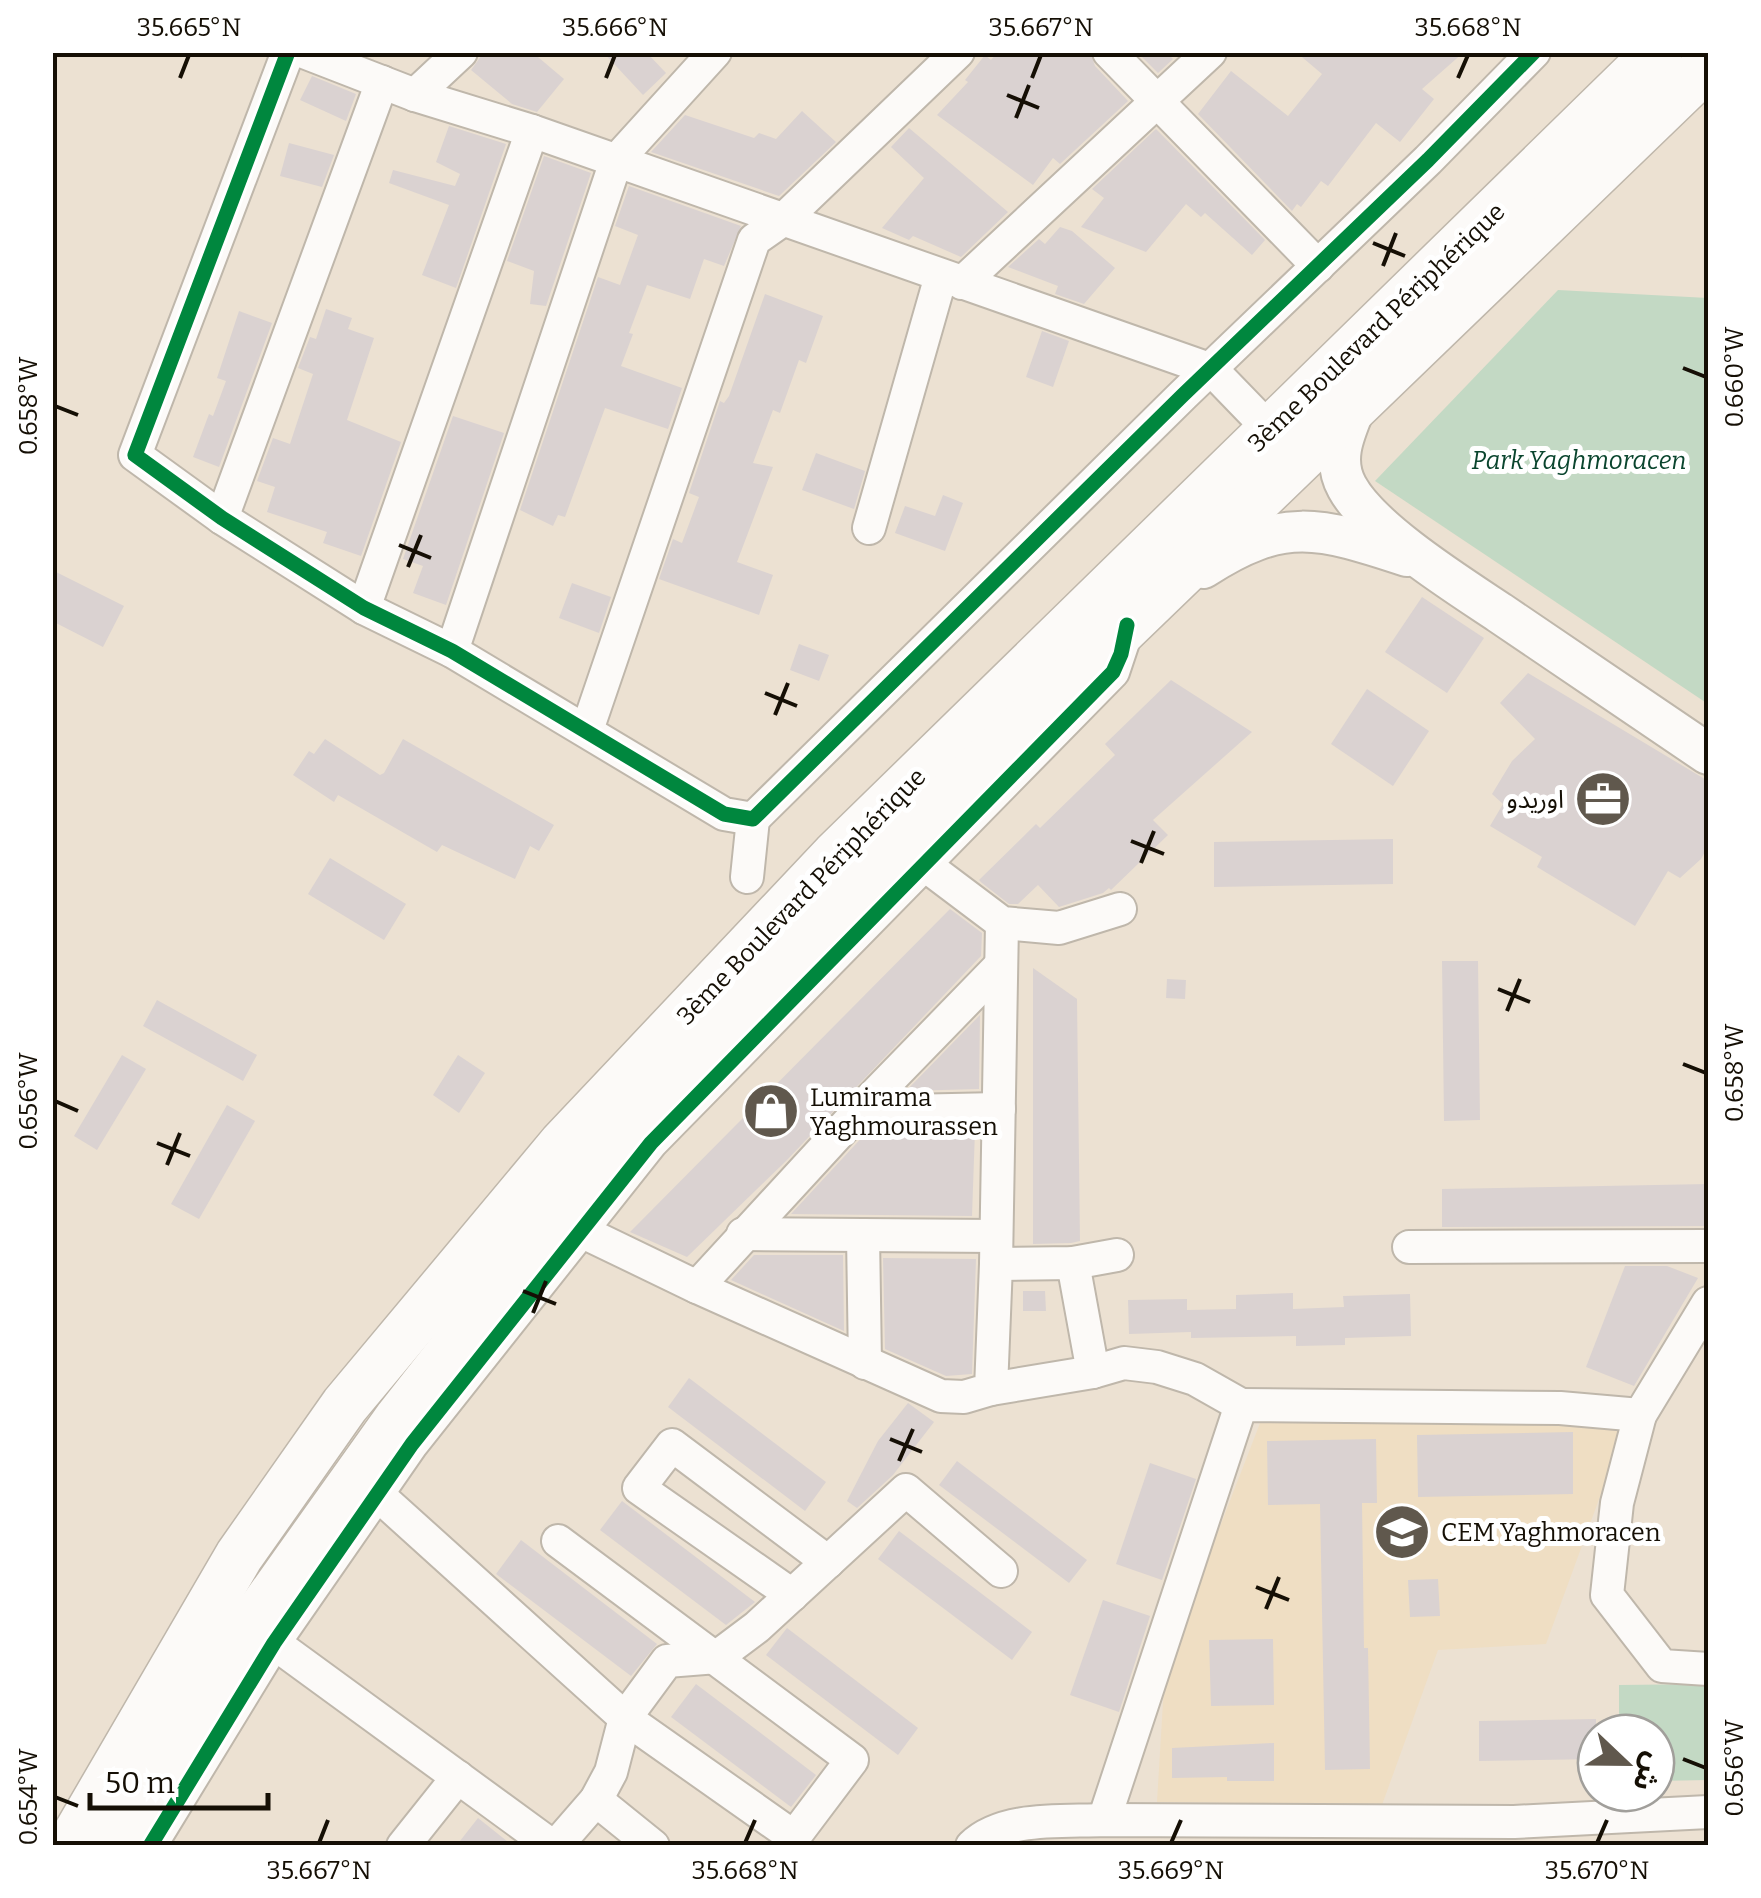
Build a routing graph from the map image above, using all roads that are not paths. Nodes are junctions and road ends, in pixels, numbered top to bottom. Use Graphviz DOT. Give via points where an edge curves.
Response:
graph roads {
  1 [pos="288,52"];
  2 [pos="304,52"];
  3 [pos="460,52"];
  4 [pos="715,52"];
  5 [pos="958,52"];
  6 [pos="1109,52"];
  7 [pos="1210,52"];
  8 [pos="1658,52"];
  9 [pos="1528,54"];
  10 [pos="1708,65"];
  11 [pos="382,82"];
  12 [pos="415,95"];
  13 [pos="1158,102"];
  14 [pos="532,131"];
  15 [pos="616,160"];
  16 [pos="784,219"];
  17 [pos="1318,266"];
  18 [pos="952,279"];
  19 [pos="1212,370"];
  20 [pos="1355,407"];
  21 [pos="1270,430"];
  22 [pos="222,518"];
  23 [pos="869,528"];
  24 [pos="1425,562"];
  25 [pos="364,608"];
  26 [pos="1127,625"];
  27 [pos="452,651"];
  28 [pos="587,730"];
  29 [pos="1708,754"];
  30 [pos="753,819"];
  31 [pos="926,865"];
  32 [pos="747,877"];
  33 [pos="1120,908"];
  34 [pos="1002,923"];
  35 [pos="1001,965"];
  36 [pos="999,1109"];
  37 [pos="858,1112"];
  38 [pos="582,1230"];
  39 [pos="743,1234"];
  40 [pos="863,1235"];
  41 [pos="1708,1246"];
  42 [pos="1410,1247"];
  43 [pos="996,1250"];
  44 [pos="1116,1255"];
  45 [pos="1074,1263"];
  46 [pos="697,1287"];
  47 [pos="1708,1303"];
  48 [pos="865,1363"];
  49 [pos="1093,1372"];
  50 [pos="991,1389"];
  51 [pos="1241,1404"];
  52 [pos="1640,1415"];
  53 [pos="378,1494"];
  54 [pos="558,1541"];
  55 [pos="828,1562"];
  56 [pos="1000,1570"];
  57 [pos="792,1594"];
  58 [pos="274,1644"];
  59 [pos="717,1657"];
  60 [pos="1708,1669"];
  61 [pos="625,1718"];
  62 [pos="458,1776"];
  63 [pos="596,1800"];
  64 [pos="1708,1812"];
  65 [pos="1104,1820"];
  66 [pos="1514,1834"];
  67 [pos="70,1846"];
  68 [pos="121,1846"];
  69 [pos="150,1846"];
  70 [pos="403,1846"];
  71 [pos="554,1846"];
  72 [pos="653,1846"];
  73 [pos="972,1846"];
  1 -- 22 [label="street" via="134,455"];
  2 -- 11 [label="street"];
  3 -- 12 [label="street"];
  4 -- 15 [label="street"];
  5 -- 16 [label="street"];
  6 -- 13 [label="street"];
  7 -- 13 [label="street"];
  8 -- 21 [label="highway, 3ème Boulevard Périphérique"];
  9 -- 17 [label="street"];
  10 -- 20 [label="highway, 3ème Boulevard Périphérique"];
  11 -- 12 [label="street"];
  11 -- 22 [label="street"];
  12 -- 14 [label="street"];
  13 -- 17 [label="street"];
  13 -- 18 [label="street"];
  14 -- 15 [label="street"];
  14 -- 25 [label="street"];
  15 -- 16 [label="street"];
  15 -- 27 [label="street"];
  16 -- 18 [label="street"];
  16 -- 28 [label="street" via="754,240"];
  17 -- 19 [label="street"];
  18 -- 19 [label="street"];
  18 -- 23 [label="street"];
  19 -- 21 [label="street"];
  19 -- 30 [label="street"];
  20 -- 24 [label="main road" via="1341,442 1346,486"];
  20 -- 26 [label="highway, 3ème Boulevard Périphérique"];
  21 -- 67 [label="highway, 3ème Boulevard Périphérique" via="836,856 563,1144 345,1405 239,1556"];
  22 -- 25 [label="street"];
  24 -- 26 [label="main road" via="1327,533 1280,531 1236,547"];
  24 -- 29 [label="main road"];
  25 -- 27 [label="street"];
  26 -- 31 [label="street" via="1113,672"];
  26 -- 68 [label="highway, 3ème Boulevard Périphérique" via="922,823 613,1146 399,1418 273,1594"];
  27 -- 28 [label="street"];
  28 -- 30 [label="street" via="724,814"];
  30 -- 32 [label="street"];
  31 -- 34 [label="street"];
  31 -- 38 [label="street" via="651,1144"];
  33 -- 34 [label="street" via="1059,928"];
  34 -- 35 [label="street"];
  35 -- 36 [label="street"];
  35 -- 37 [label="street"];
  36 -- 37 [label="street"];
  36 -- 43 [label="street"];
  37 -- 39 [label="street"];
  38 -- 46 [label="street"];
  38 -- 53 [label="street"];
  39 -- 40 [label="street"];
  39 -- 46 [label="street"];
  40 -- 43 [label="street"];
  40 -- 48 [label="street"];
  41 -- 42 [label="street"];
  43 -- 45 [label="street"];
  43 -- 50 [label="street"];
  44 -- 45 [label="street"];
  45 -- 49 [label="street"];
  46 -- 48 [label="street"];
  47 -- 52 [label="street"];
  48 -- 50 [label="street" via="940,1396"];
  49 -- 50 [label="street"];
  49 -- 51 [label="street" via="1124,1363 1156,1367"];
  51 -- 52 [label="street"];
  51 -- 65 [label="street"];
  52 -- 60 [label="street" via="1617,1503 1607,1595 1662,1666"];
  53 -- 58 [label="street"];
  53 -- 61 [label="street"];
  54 -- 59 [label="street"];
  55 -- 56 [label="street" via="906,1490"];
  55 -- 57 [label="street"];
  55 -- 57 [label="street" via="672,1446 640,1488"];
  57 -- 59 [label="street"];
  58 -- 62 [label="street"];
  58 -- 69 [label="street"];
  59 -- 61 [label="street" via="667,1660"];
  59 -- 61 [label="street" via="852,1760 794,1837"];
  61 -- 63 [label="street" via="612,1772"];
  62 -- 70 [label="street"];
  62 -- 71 [label="street"];
  63 -- 71 [label="street"];
  63 -- 72 [label="street"];
  64 -- 66 [label="street"];
  65 -- 66 [label="street"];
  65 -- 73 [label="street" via="985,1833"];
}
